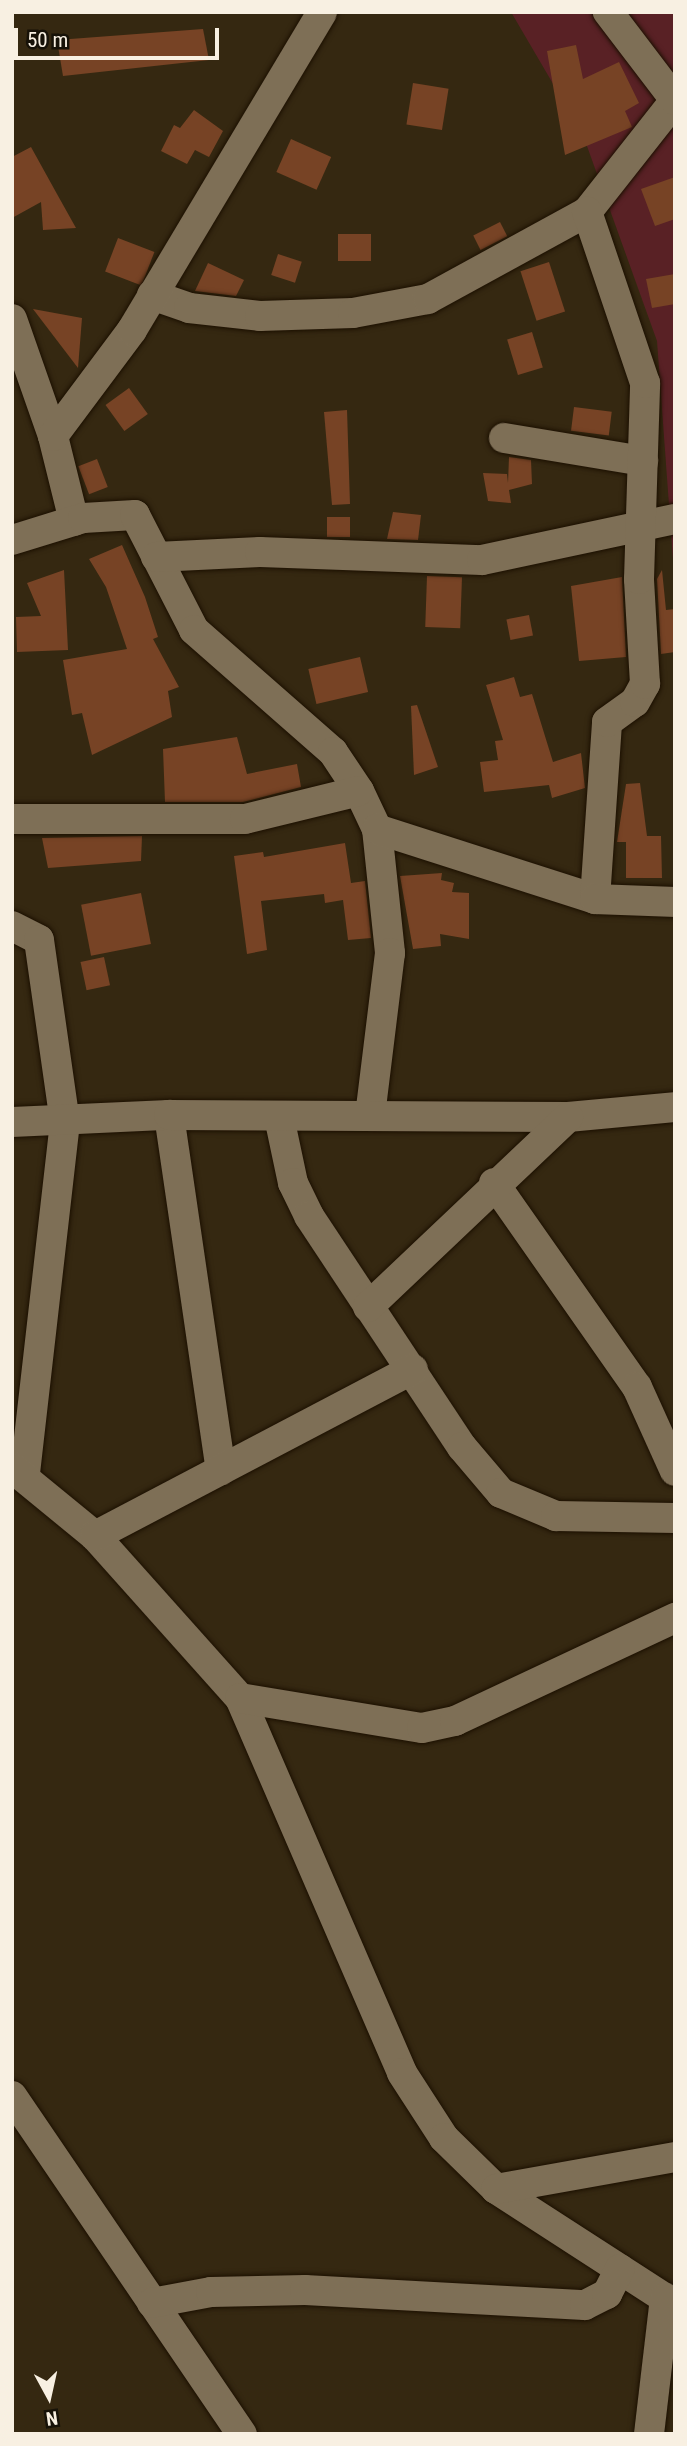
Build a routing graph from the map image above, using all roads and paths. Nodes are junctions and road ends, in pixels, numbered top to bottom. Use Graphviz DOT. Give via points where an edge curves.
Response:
graph roads {
  1 [pos="322,12"];
  2 [pos="608,12"];
  3 [pos="587,212"];
  4 [pos="152,295"];
  5 [pos="12,319"];
  6 [pos="53,436"];
  7 [pos="504,438"];
  8 [pos="643,461"];
  9 [pos="675,519"];
  10 [pos="74,521"];
  11 [pos="641,526"];
  12 [pos="12,540"];
  13 [pos="156,557"];
  14 [pos="359,791"];
  15 [pos="12,819"];
  16 [pos="377,830"];
  17 [pos="596,899"];
  18 [pos="675,902"];
  19 [pos="12,926"];
  20 [pos="675,1107"];
  21 [pos="169,1115"];
  22 [pos="370,1115"];
  23 [pos="279,1117"];
  24 [pos="568,1117"];
  25 [pos="12,1122"];
  26 [pos="65,1122"];
  27 [pos="494,1183"];
  28 [pos="368,1307"];
  29 [pos="413,1369"];
  30 [pos="221,1470"];
  31 [pos="19,1471"];
  32 [pos="675,1471"];
  33 [pos="675,1518"];
  34 [pos="95,1536"];
  35 [pos="675,1618"];
  36 [pos="240,1698"];
  37 [pos="12,2096"];
  38 [pos="675,2157"];
  39 [pos="496,2189"];
  40 [pos="620,2269"];
  41 [pos="670,2301"];
  42 [pos="152,2302"];
  43 [pos="242,2434"];
  44 [pos="649,2434"];
  1 -- 4 [label="street"];
  2 -- 3 [label="street" via="675,100"];
  3 -- 4 [label="street" via="428,299 353,313 260,316 189,308"];
  3 -- 8 [label="street" via="645,383"];
  4 -- 6 [label="street"];
  5 -- 6 [label="street"];
  6 -- 10 [label="street"];
  7 -- 8 [label="street"];
  8 -- 11 [label="street"];
  9 -- 11 [label="street"];
  10 -- 12 [label="street"];
  10 -- 13 [label="street" via="135,515"];
  11 -- 13 [label="street" via="482,560 260,552"];
  11 -- 17 [label="street" via="645,684 635,702 607,722"];
  13 -- 14 [label="street" via="194,630 333,752"];
  14 -- 15 [label="street" via="245,819"];
  14 -- 16 [label="street"];
  16 -- 17 [label="street"];
  16 -- 22 [label="street" via="390,953"];
  17 -- 18 [label="street"];
  19 -- 26 [label="street" via="39,940"];
  20 -- 24 [label="street"];
  21 -- 23 [label="street"];
  21 -- 26 [label="street"];
  21 -- 30 [label="street"];
  22 -- 23 [label="street"];
  22 -- 24 [label="street"];
  23 -- 28 [label="street" via="293,1183"];
  24 -- 27 [label="street"];
  25 -- 26 [label="street"];
  26 -- 31 [label="street"];
  27 -- 28 [label="street"];
  27 -- 32 [label="street" via="637,1387"];
  28 -- 29 [label="street"];
  29 -- 30 [label="street"];
  29 -- 33 [label="street" via="501,1493 556,1516"];
  30 -- 34 [label="street"];
  31 -- 34 [label="street"];
  34 -- 36 [label="street"];
  35 -- 36 [label="street" via="456,1721 422,1728"];
  36 -- 39 [label="street" via="402,2073 444,2138"];
  37 -- 42 [label="street"];
  38 -- 39 [label="street"];
  39 -- 40 [label="street"];
  40 -- 41 [label="street"];
  40 -- 42 [label="street" via="607,2294 585,2305 305,2290 211,2291"];
  41 -- 44 [label="street"];
  42 -- 43 [label="street"];
}
